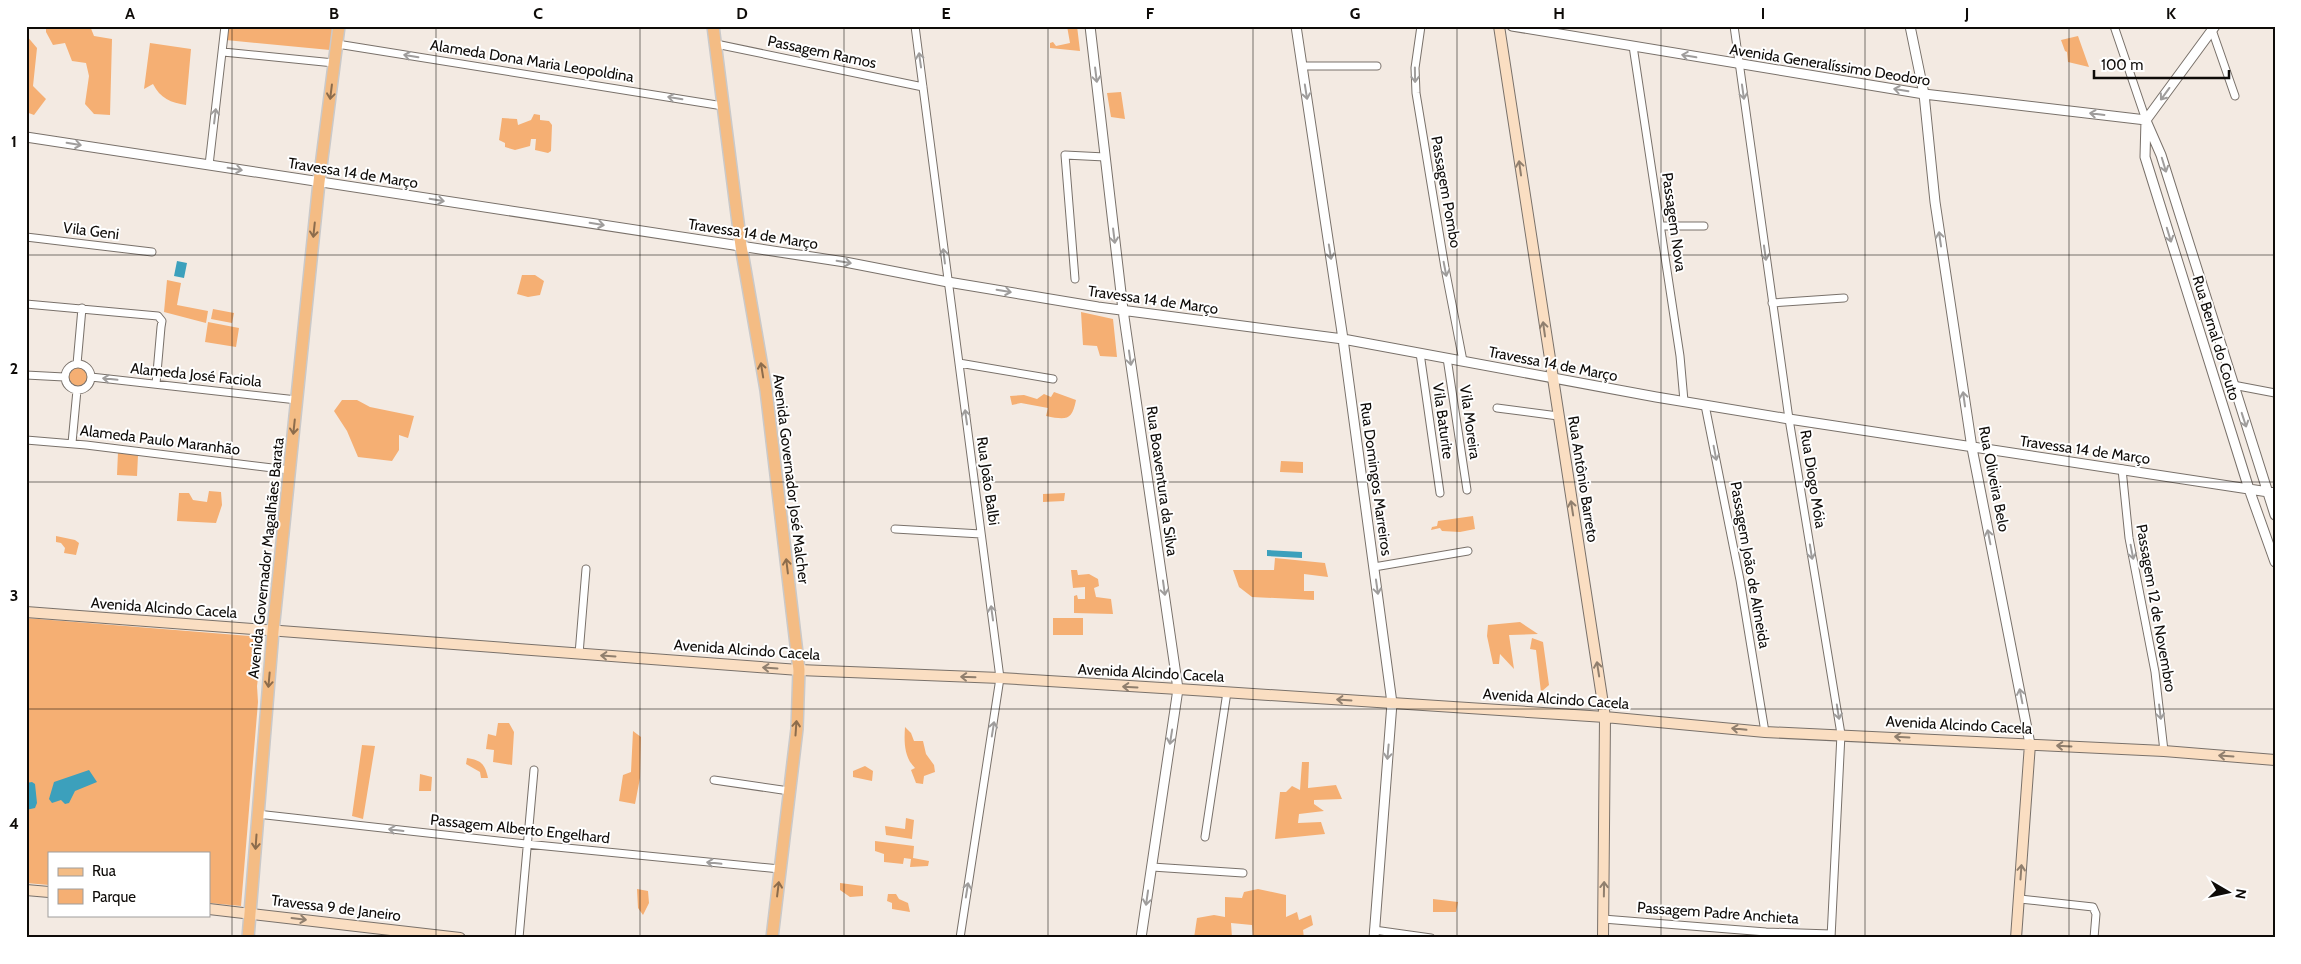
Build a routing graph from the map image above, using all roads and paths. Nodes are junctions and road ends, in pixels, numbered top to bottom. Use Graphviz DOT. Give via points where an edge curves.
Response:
graph roads {
  1 [pos="225,26"];
  2 [pos="339,26"];
  3 [pos="713,26"];
  4 [pos="915,26"];
  5 [pos="1090,26"];
  6 [pos="1296,26"];
  7 [pos="1421,26"];
  8 [pos="1499,26"];
  9 [pos="1512,26"];
  10 [pos="1734,26"];
  11 [pos="1910,26"];
  12 [pos="2114,26"];
  13 [pos="2214,28"];
  14 [pos="337,44"];
  15 [pos="716,44"];
  16 [pos="1633,46"];
  17 [pos="223,52"];
  18 [pos="334,63"];
  19 [pos="1739,64"];
  20 [pos="1302,66"];
  21 [pos="1377,66"];
  22 [pos="923,87"];
  23 [pos="1924,94"];
  24 [pos="2235,96"];
  25 [pos="723,106"];
  26 [pos="2146,120"];
  27 [pos="26,136"];
  28 [pos="1105,157"];
  29 [pos="209,165"];
  30 [pos="319,182"];
  31 [pos="1661,226"];
  32 [pos="1704,226"];
  33 [pos="26,237"];
  34 [pos="742,246"];
  35 [pos="152,252"];
  36 [pos="1074,279"];
  37 [pos="948,282"];
  38 [pos="1844,298"];
  39 [pos="1772,303"];
  40 [pos="26,304"];
  41 [pos="82,308"];
  42 [pos="1123,310"];
  43 [pos="1343,339"];
  44 [pos="1420,353"];
  45 [pos="1447,358"];
  46 [pos="1463,361"];
  47 [pos="958,363"];
  48 [pos="78,364"];
  49 [pos="26,375"];
  50 [pos="64,377"];
  51 [pos="91,377"];
  52 [pos="1552,377"];
  53 [pos="1053,379"];
  54 [pos="156,384"];
  55 [pos="2233,386"];
  56 [pos="77,390"];
  57 [pos="2275,393"];
  58 [pos="297,400"];
  59 [pos="1684,401"];
  60 [pos="1705,405"];
  61 [pos="1496,408"];
  62 [pos="1558,416"];
  63 [pos="1789,419"];
  64 [pos="26,440"];
  65 [pos="72,443"];
  66 [pos="1972,448"];
  67 [pos="2122,469"];
  68 [pos="290,470"];
  69 [pos="2250,489"];
  70 [pos="1467,490"];
  71 [pos="2271,492"];
  72 [pos="1440,493"];
  73 [pos="2275,515"];
  74 [pos="894,529"];
  75 [pos="981,534"];
  76 [pos="1468,551"];
  77 [pos="2275,562"];
  78 [pos="1374,567"];
  79 [pos="586,570"];
  80 [pos="26,612"];
  81 [pos="272,631"];
  82 [pos="579,654"];
  83 [pos="798,670"];
  84 [pos="1000,678"];
  85 [pos="1178,689"];
  86 [pos="1227,692"];
  87 [pos="1392,703"];
  88 [pos="1605,717"];
  89 [pos="1765,732"];
  90 [pos="1841,734"];
  91 [pos="2030,744"];
  92 [pos="2164,751"];
  93 [pos="2275,760"];
  94 [pos="534,770"];
  95 [pos="714,780"];
  96 [pos="789,791"];
  97 [pos="257,814"];
  98 [pos="1205,837"];
  99 [pos="526,844"];
  100 [pos="1152,867"];
  101 [pos="780,869"];
  102 [pos="1243,874"];
  103 [pos="26,890"];
  104 [pos="48,892"];
  105 [pos="2020,899"];
  106 [pos="210,909"];
  107 [pos="251,914"];
  108 [pos="1603,918"];
  109 [pos="1374,934"];
  110 [pos="1831,936"];
  111 [pos="248,938"];
  112 [pos="460,938"];
  113 [pos="519,938"];
  114 [pos="772,938"];
  115 [pos="960,938"];
  116 [pos="1141,938"];
  117 [pos="1431,938"];
  118 [pos="1603,938"];
  119 [pos="2016,938"];
  120 [pos="2094,938"];
  1 -- 17 [label="street"];
  2 -- 14 [label="main road, Avenida Governador Magalhães Barata"];
  3 -- 15 [label="main road, Avenida Governador José Malcher"];
  22 -- 4 [label="street, Rua João Balbi, one-way"];
  5 -- 28 [label="street, Rua Boaventura da Silva, one-way"];
  6 -- 20 [label="street, Rua Domingos Marreiros"];
  7 -- 46 [label="street, Passagem Pombo, one-way" via="1415,68 1416,93"];
  52 -- 8 [label="main road, Rua Antônio Barreto, one-way"];
  9 -- 16 [label="street, Avenida Generalíssimo Deodoro"];
  10 -- 19 [label="street, Rua Diogo Móia"];
  11 -- 23 [label="street, Rua Oliveira Belo"];
  12 -- 26 [label="street, Rua Bernal do Couto"];
  13 -- 24 [label="street"];
  13 -- 26 [label="street, one-way"];
  14 -- 18 [label="main road, Avenida Governador Magalhães Barata"];
  25 -- 14 [label="street, Alameda Dona Maria Leopoldina, one-way"];
  15 -- 22 [label="street, Passagem Ramos"];
  15 -- 25 [label="main road, Avenida Governador José Malcher"];
  19 -- 16 [label="street, Avenida Generalíssimo Deodoro, one-way"];
  16 -- 31 [label="street, Passagem Nova"];
  17 -- 18 [label="street"];
  29 -- 17 [label="street, one-way"];
  18 -- 30 [label="main road, Avenida Governador Magalhães Barata, one-way"];
  23 -- 19 [label="street, Avenida Generalíssimo Deodoro, one-way"];
  19 -- 39 [label="street, Rua Diogo Móia, one-way"];
  20 -- 21 [label="street"];
  20 -- 43 [label="street, Rua Domingos Marreiros, one-way"];
  37 -- 22 [label="street, Rua João Balbi, one-way"];
  26 -- 23 [label="street, Avenida Generalíssimo Deodoro, one-way"];
  66 -- 23 [label="street, Rua Oliveira Belo, one-way" via="1935,202"];
  25 -- 34 [label="main road, Avenida Governador José Malcher"];
  26 -- 55 [label="street, Rua Bernal do Couto, one-way" via="2161,155"];
  26 -- 69 [label="street, Rua Bernal do Couto, one-way" via="2145,157"];
  27 -- 29 [label="street, Travessa 14 de Março, one-way"];
  28 -- 36 [label="street" via="1065,154"];
  28 -- 42 [label="street, Rua Boaventura da Silva, one-way"];
  29 -- 30 [label="street, Travessa 14 de Março, one-way"];
  30 -- 34 [label="street, Travessa 14 de Março, one-way"];
  30 -- 58 [label="main road, Avenida Governador Magalhães Barata, one-way"];
  31 -- 32 [label="street"];
  31 -- 59 [label="street, Passagem Nova"];
  33 -- 35 [label="street, Vila Geni"];
  34 -- 37 [label="street, Travessa 14 de Março, one-way"];
  83 -- 34 [label="main road, Avenida Governador José Malcher, one-way" via="766,390"];
  37 -- 42 [label="street, Travessa 14 de Março, one-way"];
  37 -- 47 [label="street, Rua João Balbi"];
  38 -- 39 [label="street"];
  39 -- 63 [label="street, Rua Diogo Móia"];
  40 -- 41 [label="street"];
  41 -- 48 [label="street"];
  41 -- 54 [label="street" via="159,316"];
  42 -- 43 [label="street, Travessa 14 de Março"];
  42 -- 85 [label="street, Rua Boaventura da Silva, one-way"];
  43 -- 44 [label="street, Travessa 14 de Março"];
  43 -- 78 [label="street, Rua Domingos Marreiros"];
  44 -- 45 [label="street, Travessa 14 de Março"];
  44 -- 72 [label="street, Vila Baturite"];
  45 -- 46 [label="street, Travessa 14 de Março"];
  45 -- 70 [label="street, Vila Moreira"];
  46 -- 52 [label="street, Travessa 14 de Março"];
  47 -- 53 [label="street"];
  75 -- 47 [label="street, Rua João Balbi, one-way"];
  48 -- 50 [label="street" via="66,370"];
  48 -- 51 [label="street" via="89,370"];
  49 -- 50 [label="street"];
  50 -- 56 [label="street" via="66,384"];
  54 -- 51 [label="street, Alameda José Faciola, one-way"];
  51 -- 56 [label="street" via="84,389"];
  52 -- 59 [label="street, Travessa 14 de Março"];
  52 -- 62 [label="main road, Rua Antônio Barreto"];
  54 -- 58 [label="street, Alameda José Faciola"];
  55 -- 57 [label="street"];
  55 -- 71 [label="street, Rua Bernal do Couto, one-way"];
  56 -- 65 [label="street"];
  58 -- 68 [label="main road, Avenida Governador Magalhães Barata, one-way"];
  59 -- 60 [label="street, Travessa 14 de Março"];
  60 -- 63 [label="street, Travessa 14 de Março"];
  60 -- 89 [label="street, Passagem João de Almeida, one-way" via="1740,580"];
  61 -- 62 [label="street"];
  88 -- 62 [label="main road, Rua Antônio Barreto, one-way"];
  63 -- 66 [label="street, Travessa 14 de Março"];
  63 -- 90 [label="street, Rua Diogo Móia, one-way"];
  64 -- 65 [label="street, Alameda Paulo Maranhão"];
  65 -- 68 [label="street, Alameda Paulo Maranhão"];
  66 -- 67 [label="street, Travessa 14 de Março"];
  91 -- 66 [label="street, Rua Oliveira Belo, one-way"];
  67 -- 69 [label="street, Travessa 14 de Março"];
  67 -- 92 [label="street, Passagem 12 de Novembro, one-way" via="2129,538 2155,672"];
  68 -- 81 [label="main road, Avenida Governador Magalhães Barata"];
  69 -- 71 [label="street, Travessa 14 de Março"];
  69 -- 77 [label="street, Rua Bernal do Couto"];
  71 -- 73 [label="street, Rua Bernal do Couto"];
  74 -- 75 [label="street"];
  84 -- 75 [label="street, Rua João Balbi, one-way"];
  76 -- 78 [label="street"];
  78 -- 87 [label="street, Rua Domingos Marreiros, one-way"];
  79 -- 82 [label="street"];
  80 -- 81 [label="main road, Avenida Alcindo Cacela"];
  81 -- 82 [label="main road, Avenida Alcindo Cacela"];
  81 -- 97 [label="main road, Avenida Governador Magalhães Barata, one-way"];
  83 -- 82 [label="main road, Avenida Alcindo Cacela, one-way"];
  84 -- 83 [label="main road, Avenida Alcindo Cacela, one-way"];
  96 -- 83 [label="main road, Avenida Governador José Malcher, one-way" via="797,729"];
  85 -- 84 [label="main road, Avenida Alcindo Cacela, one-way"];
  115 -- 84 [label="street, Rua João Balbi, one-way"];
  85 -- 86 [label="main road, Avenida Alcindo Cacela"];
  85 -- 100 [label="street, Rua Boaventura da Silva, one-way"];
  87 -- 86 [label="main road, Avenida Alcindo Cacela, one-way"];
  86 -- 98 [label="street"];
  87 -- 88 [label="main road, Avenida Alcindo Cacela"];
  87 -- 109 [label="street, Rua Domingos Marreiros, one-way"];
  89 -- 88 [label="main road, Avenida Alcindo Cacela, one-way"];
  108 -- 88 [label="main road, Rua Antônio Barreto, one-way"];
  89 -- 90 [label="main road, Avenida Alcindo Cacela"];
  91 -- 90 [label="main road, Avenida Alcindo Cacela, one-way"];
  90 -- 110 [label="street, Rua Diogo Móia"];
  92 -- 91 [label="main road, Avenida Alcindo Cacela, one-way"];
  105 -- 91 [label="main road, Rua Oliveira Belo, one-way"];
  93 -- 92 [label="main road, Avenida Alcindo Cacela, one-way"];
  94 -- 99 [label="street"];
  95 -- 96 [label="street"];
  96 -- 101 [label="main road, Avenida Governador José Malcher"];
  99 -- 97 [label="street, Passagem Alberto Engelhard, one-way"];
  97 -- 107 [label="main road, Avenida Governador Magalhães Barata, one-way"];
  101 -- 99 [label="street, Passagem Alberto Engelhard, one-way"];
  99 -- 113 [label="street"];
  100 -- 102 [label="street"];
  100 -- 116 [label="street, Rua Boaventura da Silva, one-way"];
  114 -- 101 [label="main road, Avenida Governador José Malcher, one-way"];
  103 -- 104 [label="main road"];
  105 -- 119 [label="main road, Rua Oliveira Belo"];
  105 -- 120 [label="street" via="2093,907 2096,914"];
  106 -- 107 [label="main road, Travessa 9 de Janeiro"];
  107 -- 111 [label="main road, Avenida Governador Magalhães Barata"];
  107 -- 112 [label="main road, Travessa 9 de Janeiro, one-way"];
  108 -- 110 [label="street, Passagem Padre Anchieta"];
  108 -- 118 [label="main road, Rua Antônio Barreto"];
  109 -- 117 [label="street"];
}
